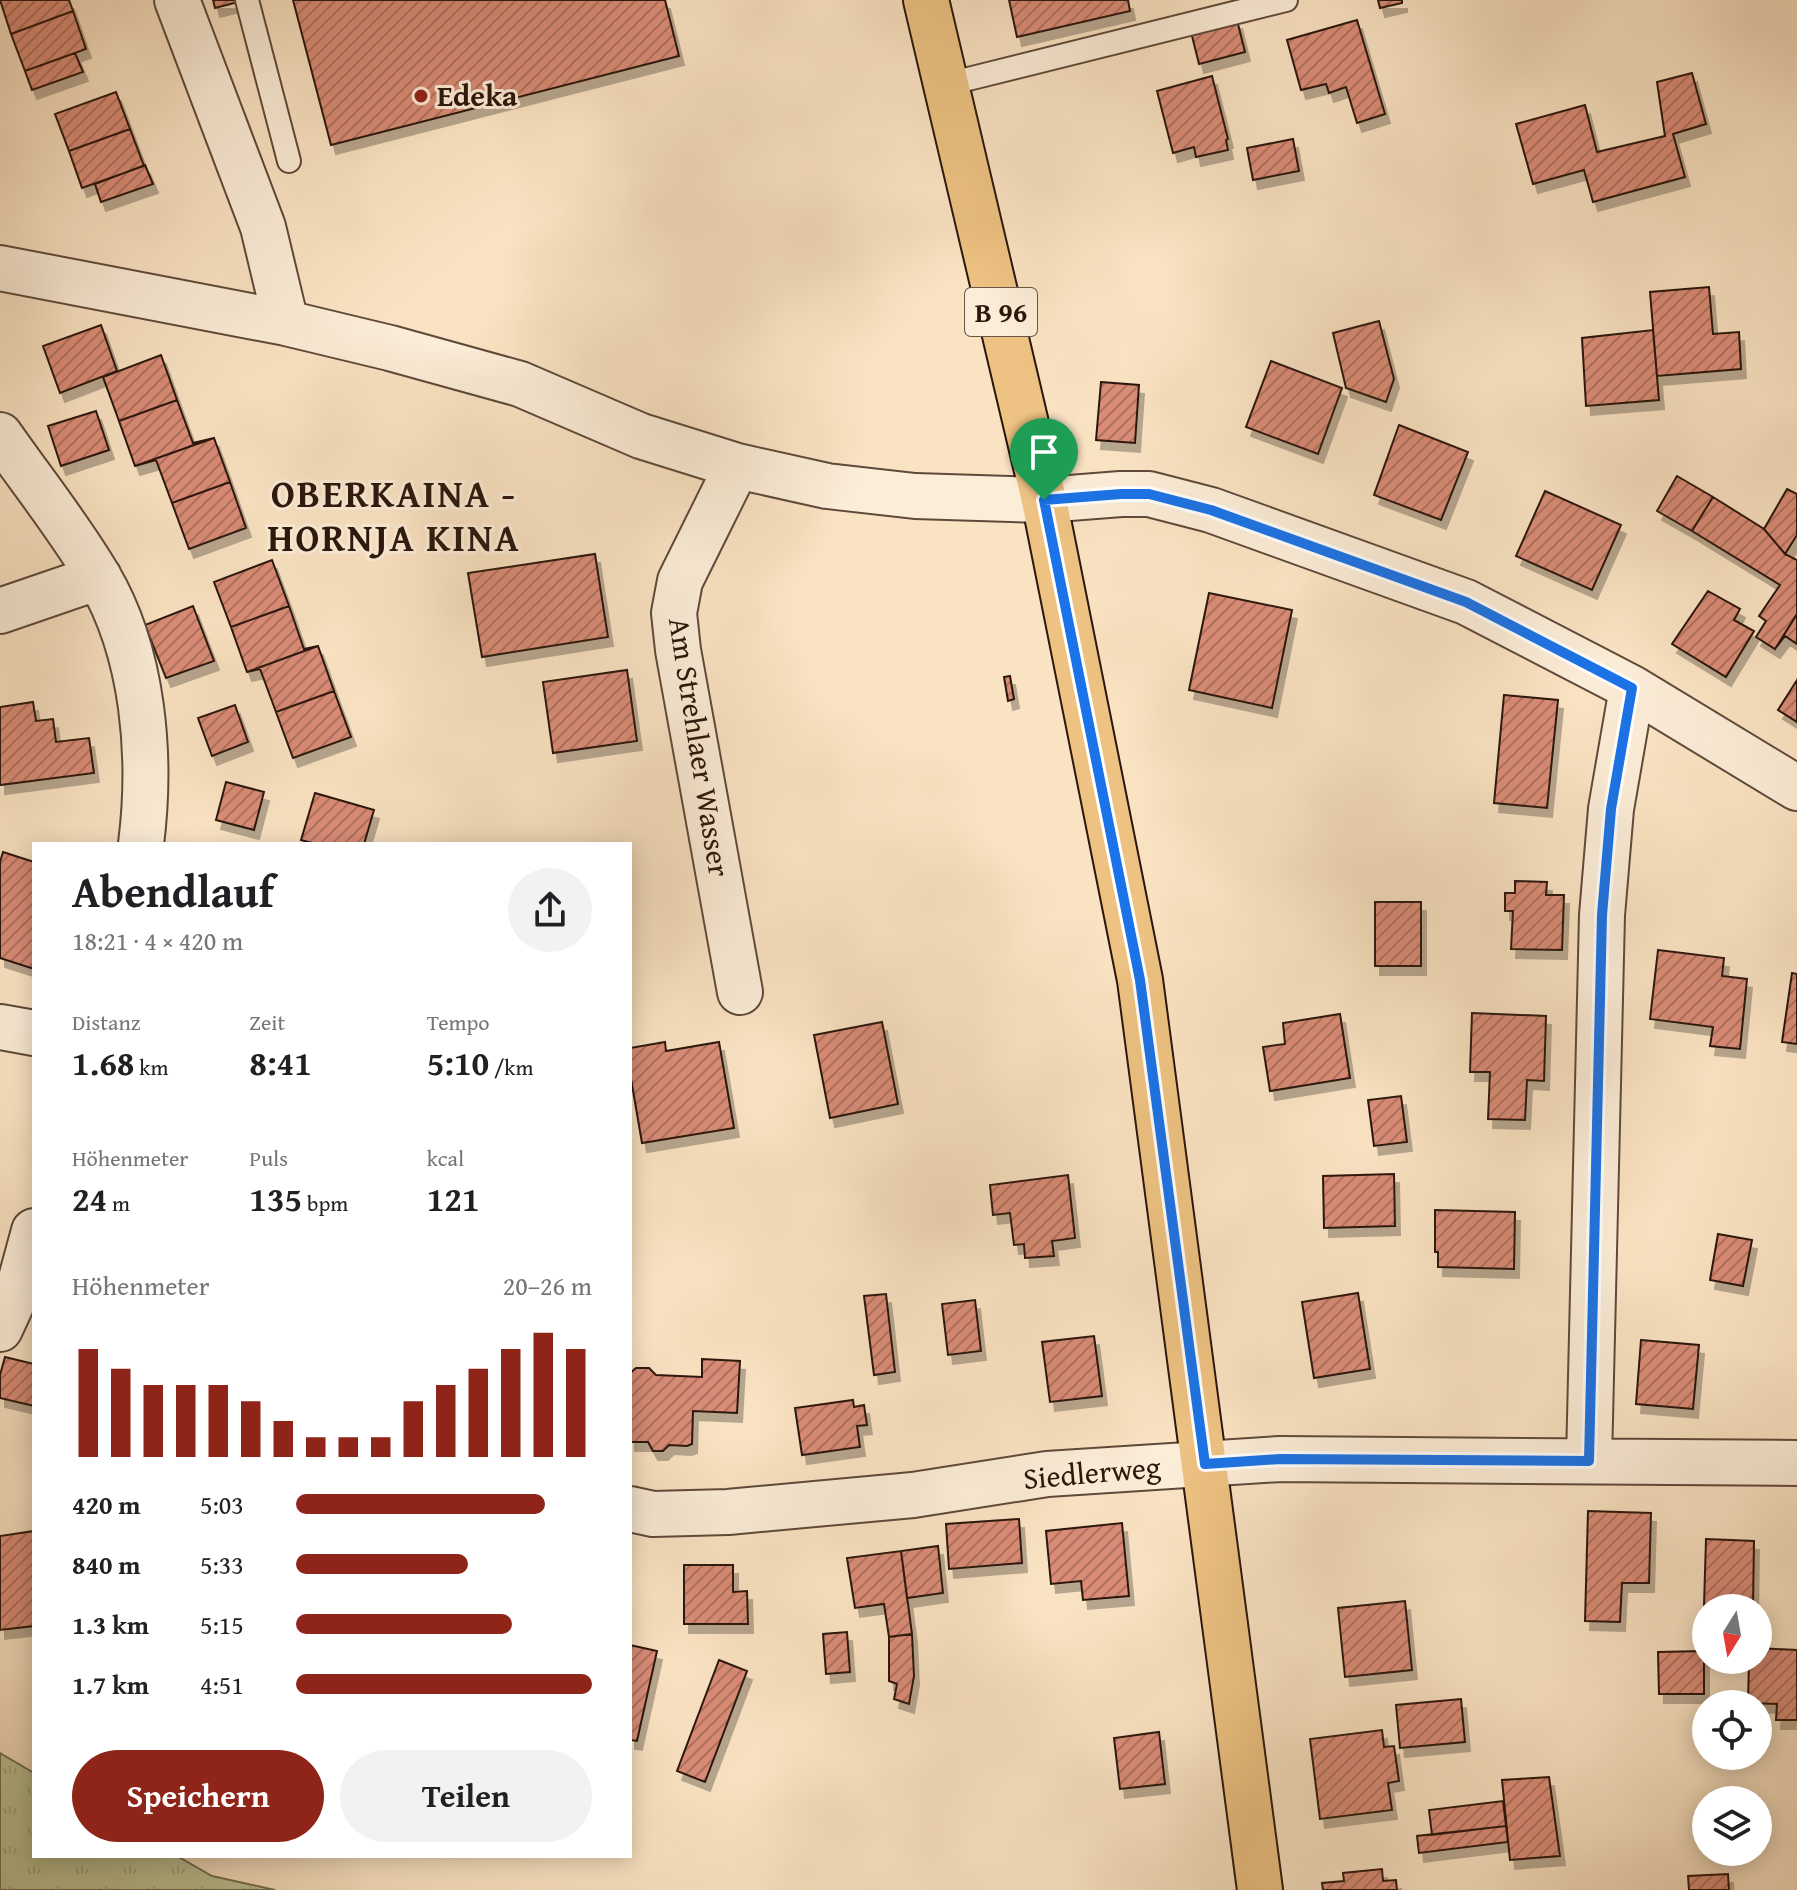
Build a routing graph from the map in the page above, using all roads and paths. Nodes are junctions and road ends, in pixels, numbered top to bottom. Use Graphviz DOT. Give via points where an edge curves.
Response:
graph roads {
  1 [pos="177,0"];
  2 [pos="247,0"];
  3 [pos="926,0"];
  4 [pos="1286,0"];
  5 [pos="948,84"];
  6 [pos="289,161"];
  7 [pos="0,268"];
  8 [pos="286,323"];
  9 [pos="0,435"];
  10 [pos="737,466"];
  11 [pos="1044,500"];
  12 [pos="99,577"];
  13 [pos="0,611"];
  14 [pos="1632,688"];
  15 [pos="1797,788"];
  16 [pos="141,842"];
  17 [pos="740,992"];
  18 [pos="0,1027"];
  19 [pos="32,1033"];
  20 [pos="32,1247"];
  21 [pos="26,1294"];
  22 [pos="0,1329"];
  23 [pos="1589,1461"];
  24 [pos="1797,1463"];
  25 [pos="1205,1464"];
  26 [pos="632,1509"];
  27 [pos="1260,1890"];
  1 -- 8 [label="street" via="263,227"];
  2 -- 6 [label="lane"];
  3 -- 5 [label="main road, B 96"];
  4 -- 5 [label="lane"];
  5 -- 11 [label="main road, B 96"];
  7 -- 8 [label="street"];
  8 -- 10 [label="street" via="520,384 641,436"];
  9 -- 12 [label="street"];
  10 -- 11 [label="street" via="827,486 915,496"];
  10 -- 17 [label="street, Am Strehlaer Wasser" via="680,581 674,613"];
  11 -- 14 [label="street" via="1149,494 1211,510 1466,602"];
  11 -- 25 [label="main road, B 96" via="1140,980"];
  12 -- 13 [label="street"];
  12 -- 16 [label="street" via="131,650 142,717 147,798"];
  14 -- 15 [label="street"];
  14 -- 23 [label="street" via="1611,809 1602,915"];
  18 -- 19 [label="street"];
  20 -- 21 [label="street"];
  21 -- 22 [label="street"];
  23 -- 24 [label="street, Siedlerweg"];
  23 -- 25 [label="street, Siedlerweg" via="1280,1459"];
  25 -- 26 [label="street, Siedlerweg" via="1047,1474 913,1495 728,1512 653,1514"];
  25 -- 27 [label="main road, B 96"];
}
